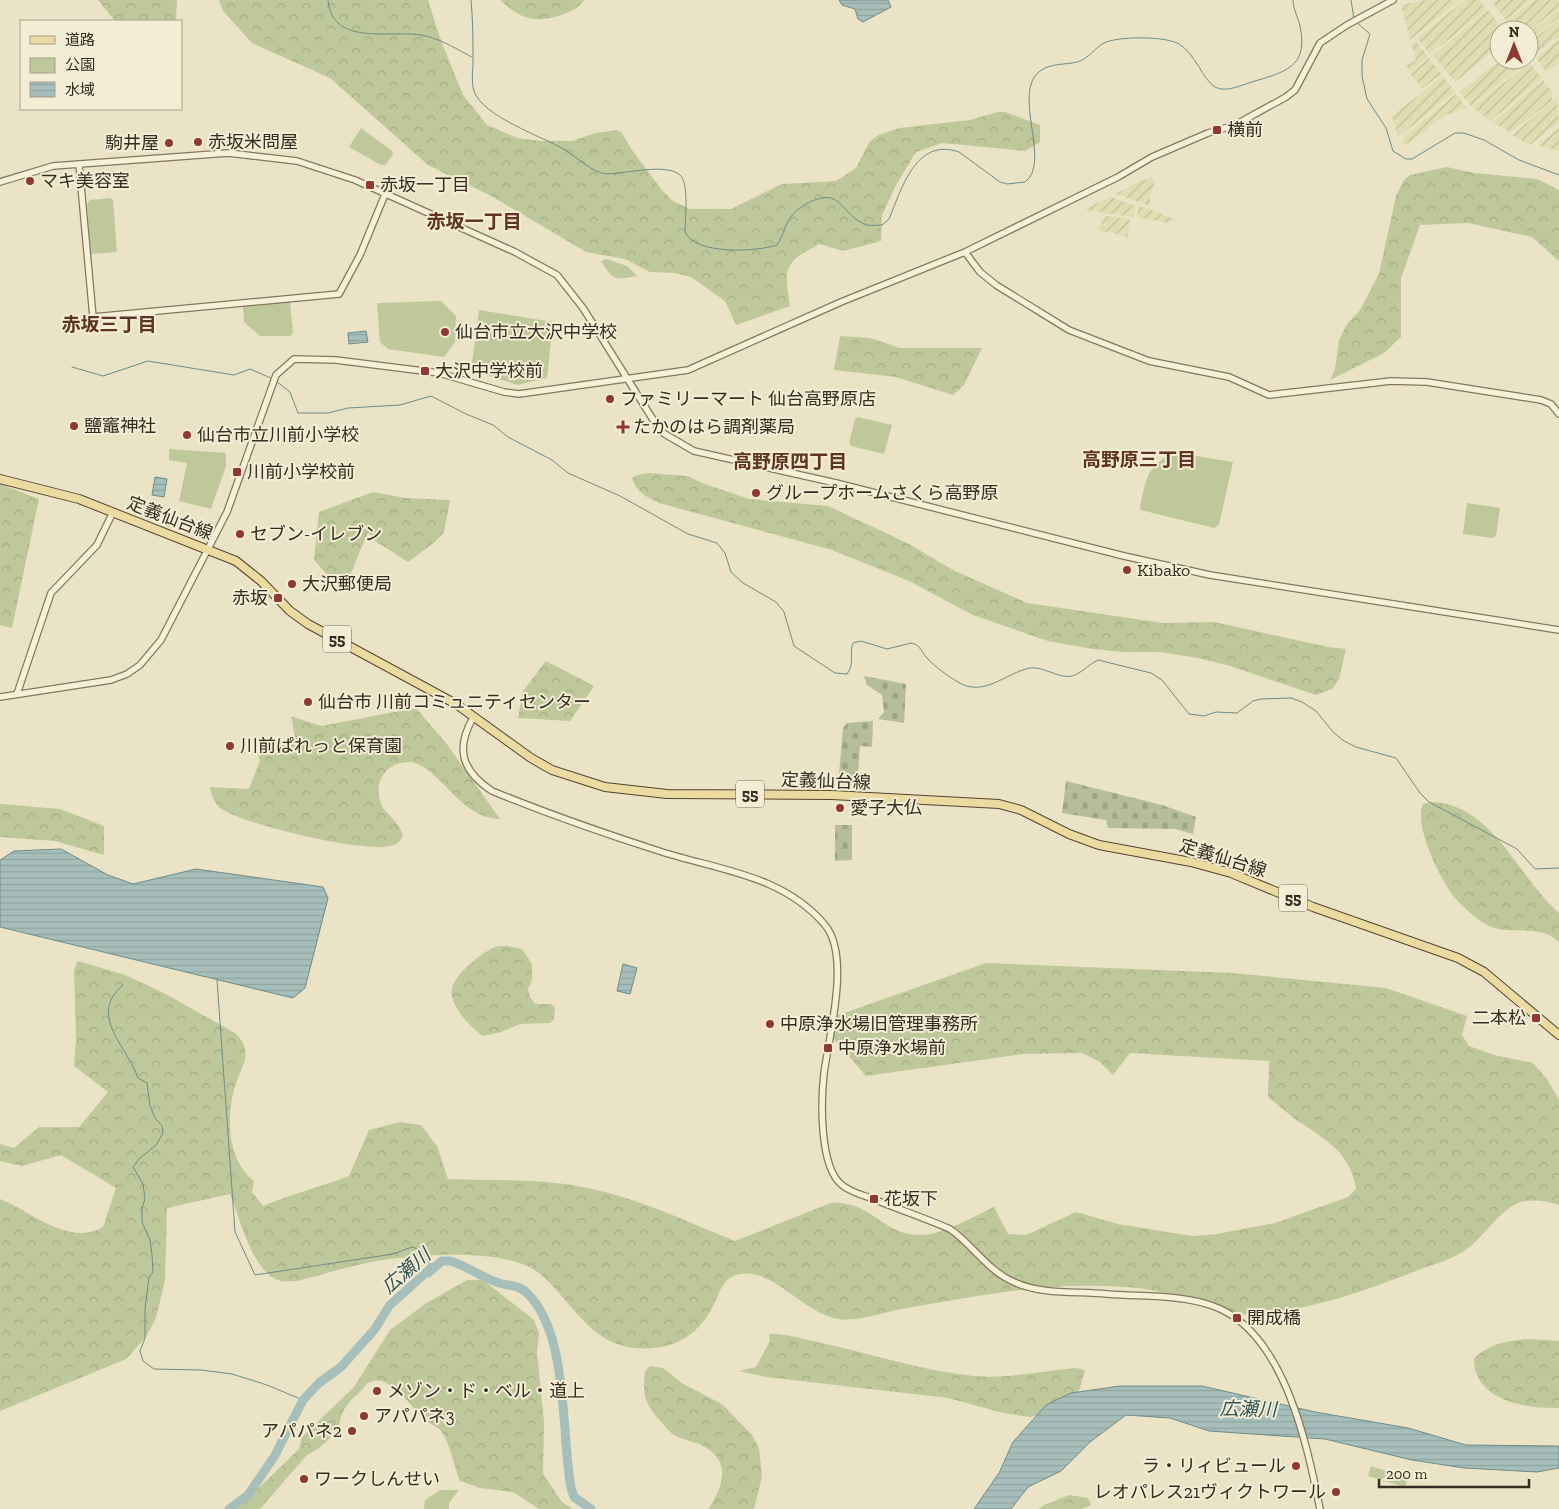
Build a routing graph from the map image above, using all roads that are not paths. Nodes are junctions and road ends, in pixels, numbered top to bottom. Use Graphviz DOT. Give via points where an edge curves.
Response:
graph roads {
  1 [pos="1393,0"];
  2 [pos="79,164"];
  3 [pos="0,182"];
  4 [pos="386,192"];
  5 [pos="965,252"];
  6 [pos="627,379"];
  7 [pos="1559,414"];
  8 [pos="0,479"];
  9 [pos="113,512"];
  10 [pos="208,549"];
  11 [pos="1559,630"];
  12 [pos="18,694"];
  13 [pos="0,697"];
  14 [pos="473,718"];
  15 [pos="1559,1035"];
  16 [pos="1320,1509"];
  1 -- 5 [label="street" via="1320,43 1295,90 1286,97 1235,125 1152,157 1110,182"];
  2 -- 3 [label="street" via="37,170"];
  2 -- 4 [label="street" via="228,153 264,155 299,161"];
  2 -- 4 [label="street" via="93,317 339,294 360,256"];
  4 -- 6 [label="street" via="534,260 557,275 583,308"];
  5 -- 6 [label="street" via="841,302 688,370"];
  5 -- 7 [label="street" via="980,272 996,285 1069,330 1149,361 1229,377 1269,395 1391,381 1427,382 1541,400 1551,404"];
  6 -- 10 [label="street" via="519,394 439,373 294,359 276,375 232,498"];
  6 -- 11 [label="street" via="664,433 694,451 1210,576"];
  8 -- 9 [label="main road, 定義仙台線 / 55" via="79,499"];
  9 -- 10 [label="main road, 定義仙台線 / 55"];
  9 -- 12 [label="street" via="97,545 54,588"];
  10 -- 12 [label="street" via="161,640 140,665 111,680"];
  10 -- 14 [label="main road, 定義仙台線 / 55" via="240,563 308,624 427,687"];
  12 -- 13 [label="street"];
  14 -- 15 [label="main road, 定義仙台線 / 55" via="552,770 605,788 666,794 832,795 976,802 1021,810 1099,845 1231,873 1313,907 1458,958 1484,972"];
  14 -- 16 [label="street" via="464,733 464,759 478,782 492,791 658,851 759,878 811,910 827,927 835,952 837,993 824,1074 823,1133 829,1167 841,1184 950,1229 964,1238 1002,1276 1027,1287 1199,1301 1236,1317 1260,1343 1294,1406 1306,1440"];
}
